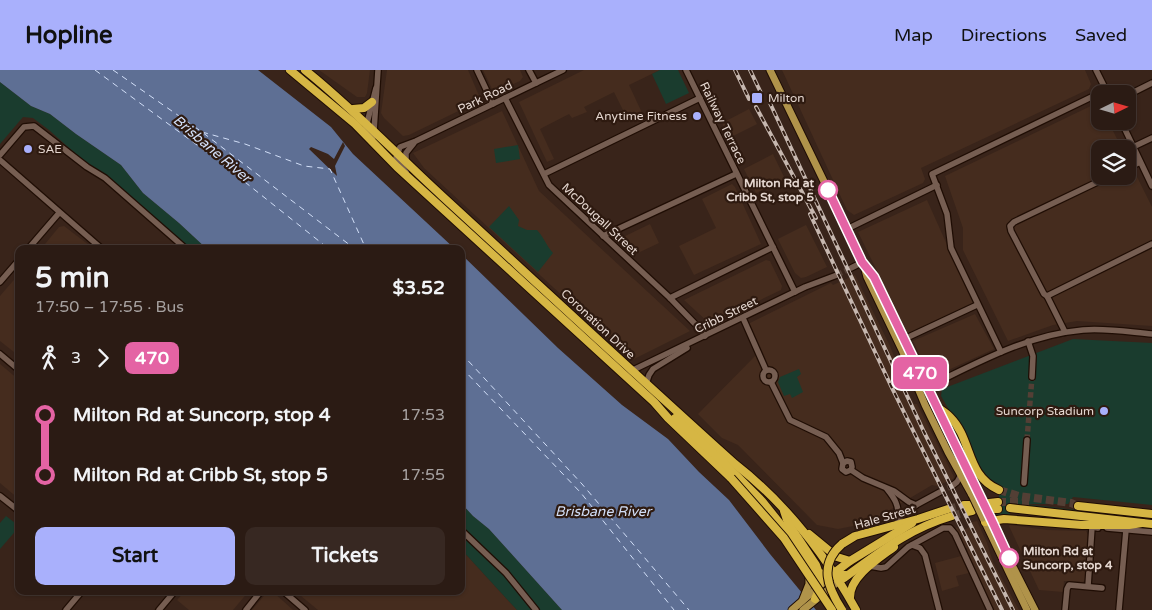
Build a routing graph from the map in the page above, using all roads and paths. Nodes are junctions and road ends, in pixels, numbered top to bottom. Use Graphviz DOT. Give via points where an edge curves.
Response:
graph roads {
  1 [pos="290,70"];
  2 [pos="306,70"];
  3 [pos="378,70"];
  4 [pos="477,70"];
  5 [pos="529,70"];
  6 [pos="563,70"];
  7 [pos="686,70"];
  8 [pos="770,70"];
  9 [pos="1096,70"];
  10 [pos="536,83"];
  11 [pos="1152,83"];
  12 [pos="1104,85"];
  13 [pos="376,88"];
  14 [pos="1136,91"];
  15 [pos="506,98"];
  16 [pos="700,98"];
  17 [pos="1091,99"];
  18 [pos="372,102"];
  19 [pos="492,104"];
  20 [pos="353,109"];
  21 [pos="367,123"];
  22 [pos="374,131"];
  23 [pos="1152,138"];
  24 [pos="416,141"];
  25 [pos="376,146"];
  26 [pos="1136,146"];
  27 [pos="1136,152"];
  28 [pos="396,153"];
  29 [pos="0,154"];
  30 [pos="0,160"];
  31 [pos="406,162"];
  32 [pos="1140,162"];
  33 [pos="1136,164"];
  34 [pos="544,174"];
  35 [pos="736,174"];
  36 [pos="407,175"];
  37 [pos="1150,175"];
  38 [pos="937,185"];
  39 [pos="1091,185"];
  40 [pos="1152,186"];
  41 [pos="59,213"];
  42 [pos="846,229"];
  43 [pos="603,236"];
  44 [pos="1152,244"];
  45 [pos="31,245"];
  46 [pos="97,245"];
  47 [pos="181,245"];
  48 [pos="773,247"];
  49 [pos="862,262"];
  50 [pos="15,265"];
  51 [pos="851,268"];
  52 [pos="837,275"];
  53 [pos="0,282"];
  54 [pos="795,292"];
  55 [pos="1047,296"];
  56 [pos="670,298"];
  57 [pos="977,305"];
  58 [pos="743,318"];
  59 [pos="1065,332"];
  60 [pos="1152,334"];
  61 [pos="705,336"];
  62 [pos="696,340"];
  63 [pos="901,340"];
  64 [pos="1028,341"];
  65 [pos="1001,352"];
  66 [pos="0,354"];
  67 [pos="15,367"];
  68 [pos="766,370"];
  69 [pos="628,372"];
  70 [pos="1032,377"];
  71 [pos="771,382"];
  72 [pos="646,384"];
  73 [pos="927,387"];
  74 [pos="919,391"];
  75 [pos="654,402"];
  76 [pos="937,407"];
  77 [pos="1027,440"];
  78 [pos="961,475"];
  79 [pos="1024,483"];
  80 [pos="952,486"];
  81 [pos="887,489"];
  82 [pos="999,490"];
  83 [pos="940,492"];
  84 [pos="976,495"];
  85 [pos="0,496"];
  86 [pos="916,505"];
  87 [pos="1078,506"];
  88 [pos="15,508"];
  89 [pos="1010,508"];
  90 [pos="783,509"];
  91 [pos="991,512"];
  92 [pos="1152,514"];
  93 [pos="898,518"];
  94 [pos="918,519"];
  95 [pos="1142,523"];
  96 [pos="1152,524"];
  97 [pos="1082,525"];
  98 [pos="782,526"];
  99 [pos="1092,527"];
  100 [pos="802,528"];
  101 [pos="1126,530"];
  102 [pos="872,532"];
  103 [pos="1152,532"];
  104 [pos="465,534"];
  105 [pos="907,534"];
  106 [pos="928,536"];
  107 [pos="912,545"];
  108 [pos="920,548"];
  109 [pos="850,561"];
  110 [pos="870,566"];
  111 [pos="819,574"];
  112 [pos="835,576"];
  113 [pos="820,585"];
  114 [pos="1088,586"];
  115 [pos="1102,588"];
  116 [pos="79,595"];
  117 [pos="172,595"];
  118 [pos="258,595"];
  119 [pos="288,595"];
  120 [pos="812,598"];
  121 [pos="850,600"];
  122 [pos="66,610"];
  123 [pos="159,610"];
  124 [pos="246,610"];
  125 [pos="305,610"];
  126 [pos="536,610"];
  127 [pos="792,610"];
  128 [pos="803,610"];
  129 [pos="832,610"];
  130 [pos="842,610"];
  131 [pos="856,610"];
  132 [pos="938,610"];
  133 [pos="990,610"];
  134 [pos="1027,610"];
  135 [pos="1035,610"];
  136 [pos="1065,610"];
  137 [pos="1119,610"];
  1 -- 25 [label="highway, Coronation Drive" via="355,124"];
  2 -- 20 [label="highway, Coronation Drive"];
  3 -- 13 [label="street"];
  4 -- 19 [label="street"];
  5 -- 10 [label="street"];
  6 -- 10 [label="street, Park Road"];
  7 -- 16 [label="street, Railway Terrace"];
  8 -- 42 [label="main road"];
  9 -- 12 [label="street"];
  10 -- 15 [label="street, Park Road"];
  11 -- 14 [label="street"];
  13 -- 18 [label="street"];
  13 -- 22 [label="street"];
  15 -- 19 [label="street, Park Road"];
  15 -- 34 [label="street, McDougall Street"];
  16 -- 34 [label="street"];
  16 -- 35 [label="street, Railway Terrace"];
  17 -- 38 [label="street" via="932,174"];
  18 -- 20 [label="highway" via="364,108"];
  18 -- 21 [label="street"];
  19 -- 24 [label="street, Park Road"];
  20 -- 21 [label="highway, Coronation Drive"];
  21 -- 22 [label="highway, Coronation Drive"];
  21 -- 25 [label="street" via="367,130"];
  22 -- 28 [label="highway, Coronation Drive"];
  23 -- 26 [label="street"];
  24 -- 28 [label="street, Park Road" via="400,147"];
  24 -- 31 [label="street" via="406,153"];
  25 -- 36 [label="highway, Coronation Drive"];
  27 -- 32 [label="street"];
  28 -- 31 [label="highway, Coronation Drive"];
  28 -- 36 [label="street" via="396,160"];
  29 -- 47 [label="street" via="20,130 28,125 37,127 105,178"];
  30 -- 41 [label="street"];
  31 -- 69 [label="highway, Coronation Drive"];
  32 -- 33 [label="street"];
  32 -- 37 [label="street"];
  34 -- 43 [label="street, McDougall Street" via="550,186"];
  35 -- 43 [label="street"];
  35 -- 48 [label="street, Railway Terrace"];
  36 -- 69 [label="highway, Coronation Drive"];
  37 -- 40 [label="street"];
  38 -- 42 [label="street"];
  38 -- 57 [label="street" via="947,214 951,248"];
  39 -- 55 [label="street" via="1010,226"];
  41 -- 45 [label="street"];
  41 -- 46 [label="street"];
  42 -- 49 [label="main road"];
  43 -- 56 [label="street, McDougall Street"];
  44 -- 55 [label="street"];
  48 -- 54 [label="street, Railway Terrace"];
  48 -- 56 [label="street"];
  49 -- 51 [label="street"];
  49 -- 63 [label="main road" via="871,271"];
  50 -- 53 [label="street"];
  52 -- 54 [label="street, Cribb Street"];
  54 -- 58 [label="street, Cribb Street"];
  55 -- 59 [label="street"];
  56 -- 61 [label="street, McDougall Street"];
  57 -- 63 [label="street"];
  57 -- 65 [label="street"];
  58 -- 61 [label="street, Cribb Street"];
  58 -- 68 [label="street"];
  59 -- 60 [label="street" via="1094,330"];
  59 -- 64 [label="street"];
  61 -- 62 [label="street, Cribb Street"];
  62 -- 69 [label="street, Cribb Street"];
  62 -- 72 [label="street" via="653,369"];
  63 -- 73 [label="main road"];
  63 -- 74 [label="main road"];
  64 -- 65 [label="street"];
  64 -- 70 [label="street" via="1033,356"];
  65 -- 73 [label="street"];
  66 -- 67 [label="street"];
  68 -- 71 [label="street" via="764,378"];
  68 -- 71 [label="street" via="775,373 776,378"];
  69 -- 72 [label="highway, Coronation Drive"];
  69 -- 75 [label="highway, Coronation Drive"];
  71 -- 81 [label="street" via="790,420 826,437 839,453 844,471 851,470"];
  72 -- 90 [label="highway, Coronation Drive" via="753,478"];
  73 -- 74 [label="street"];
  73 -- 76 [label="main road"];
  74 -- 78 [label="main road"];
  75 -- 98 [label="highway" via="726,465"];
  75 -- 129 [label="highway, Coronation Drive, bridge" via="731,478 784,538"];
  76 -- 82 [label="highway" via="956,425 981,477"];
  76 -- 84 [label="main road"];
  77 -- 79 [label="street"];
  78 -- 80 [label="street"];
  78 -- 84 [label="main road"];
  81 -- 86 [label="street"];
  81 -- 93 [label="street" via="896,501"];
  83 -- 86 [label="street"];
  84 -- 91 [label="main road, bridge"];
  85 -- 88 [label="street"];
  86 -- 93 [label="street"];
  87 -- 92 [label="highway"];
  89 -- 95 [label="highway"];
  90 -- 100 [label="highway, Coronation Drive"];
  90 -- 111 [label="highway"];
  91 -- 97 [label="highway" via="1004,518"];
  91 -- 134 [label="main road"];
  91 -- 135 [label="main road" via="1010,561"];
  93 -- 102 [label="highway"];
  94 -- 102 [label="highway, Hale Street"];
  94 -- 105 [label="highway, Hale Street" via="950,513"];
  94 -- 109 [label="highway"];
  95 -- 96 [label="highway"];
  95 -- 97 [label="highway"];
  97 -- 99 [label="highway"];
  98 -- 111 [label="highway"];
  98 -- 120 [label="main road" via="808,572"];
  99 -- 101 [label="street"];
  99 -- 114 [label="street"];
  100 -- 109 [label="highway" via="837,556"];
  100 -- 112 [label="highway, Coronation Drive"];
  101 -- 103 [label="street"];
  101 -- 137 [label="street"];
  102 -- 130 [label="highway, Hale Street, bridge" via="855,536 832,556 828,572 831,590"];
  104 -- 126 [label="street" via="506,573"];
  105 -- 110 [label="highway"];
  105 -- 112 [label="highway" via="847,576"];
  106 -- 107 [label="street"];
  106 -- 108 [label="street"];
  106 -- 133 [label="street" via="943,528 952,530"];
  107 -- 108 [label="street"];
  107 -- 110 [label="street" via="883,568"];
  108 -- 132 [label="street"];
  109 -- 112 [label="highway"];
  110 -- 121 [label="highway" via="852,584"];
  111 -- 112 [label="highway"];
  111 -- 113 [label="highway"];
  112 -- 113 [label="main road"];
  112 -- 120 [label="main road"];
  112 -- 121 [label="highway, Coronation Drive"];
  113 -- 120 [label="highway"];
  114 -- 115 [label="street"];
  114 -- 136 [label="street" via="1068,586"];
  116 -- 122 [label="street"];
  117 -- 123 [label="street"];
  118 -- 124 [label="street"];
  119 -- 125 [label="street"];
  120 -- 127 [label="main road"];
  120 -- 128 [label="main road"];
  121 -- 131 [label="highway, Coronation Drive"];
}
